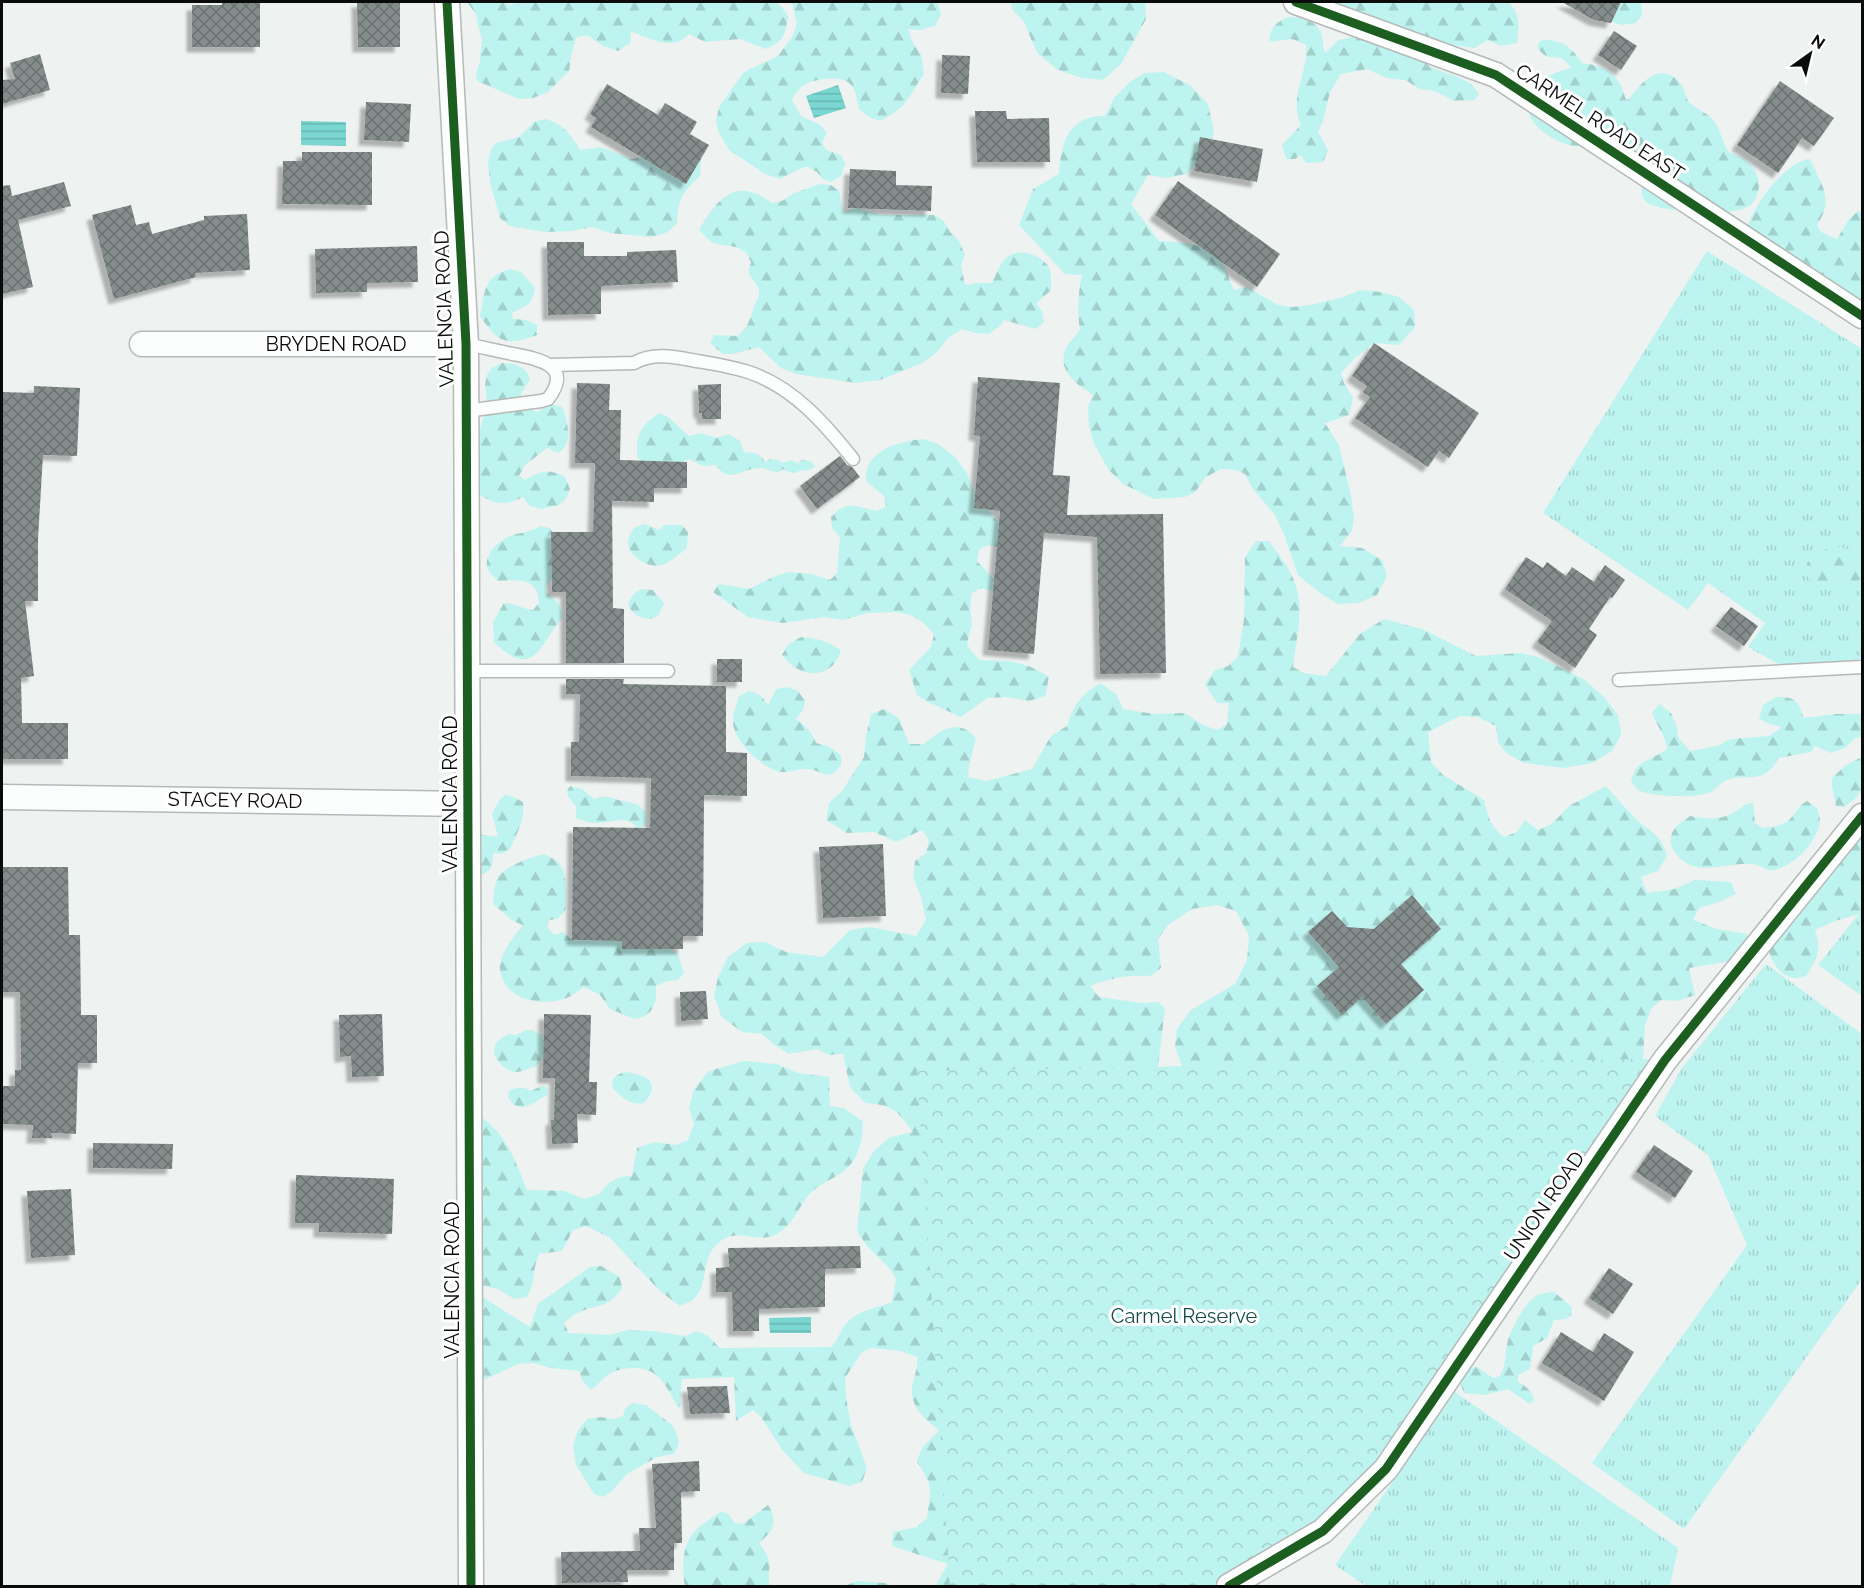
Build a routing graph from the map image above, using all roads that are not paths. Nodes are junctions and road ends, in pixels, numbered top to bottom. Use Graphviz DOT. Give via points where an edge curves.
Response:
graph roads {
  1 [pos="447,2"];
  2 [pos="1296,2"];
  3 [pos="1863,316"];
  4 [pos="142,344"];
  5 [pos="466,344"];
  6 [pos="550,365"];
  7 [pos="466,411"];
  8 [pos="853,459"];
  9 [pos="1863,667"];
  10 [pos="467,671"];
  11 [pos="668,671"];
  12 [pos="1619,680"];
  13 [pos="2,797"];
  14 [pos="468,804"];
  15 [pos="1863,816"];
  16 [pos="471,1587"];
  17 [pos="1229,1587"];
  1 -- 5 [label="street, VALENCIA ROAD"];
  2 -- 3 [label="street, CARMEL ROAD EAST" via="1496,75"];
  4 -- 5 [label="street, BRYDEN ROAD"];
  5 -- 6 [label="lane, BRYDEN ROAD"];
  5 -- 7 [label="street, VALENCIA ROAD"];
  6 -- 7 [label="lane" via="556,381 548,399"];
  6 -- 8 [label="lane, BRYDEN ROAD" via="634,363 644,357 671,356 750,373 797,398"];
  7 -- 10 [label="street, VALENCIA ROAD"];
  9 -- 12 [label="lane"];
  10 -- 11 [label="lane"];
  10 -- 14 [label="street, VALENCIA ROAD"];
  13 -- 14 [label="street, STACEY ROAD"];
  14 -- 16 [label="street, VALENCIA ROAD"];
  15 -- 17 [label="street, UNION ROAD" via="1665,1060 1386,1469 1323,1531"];
}
